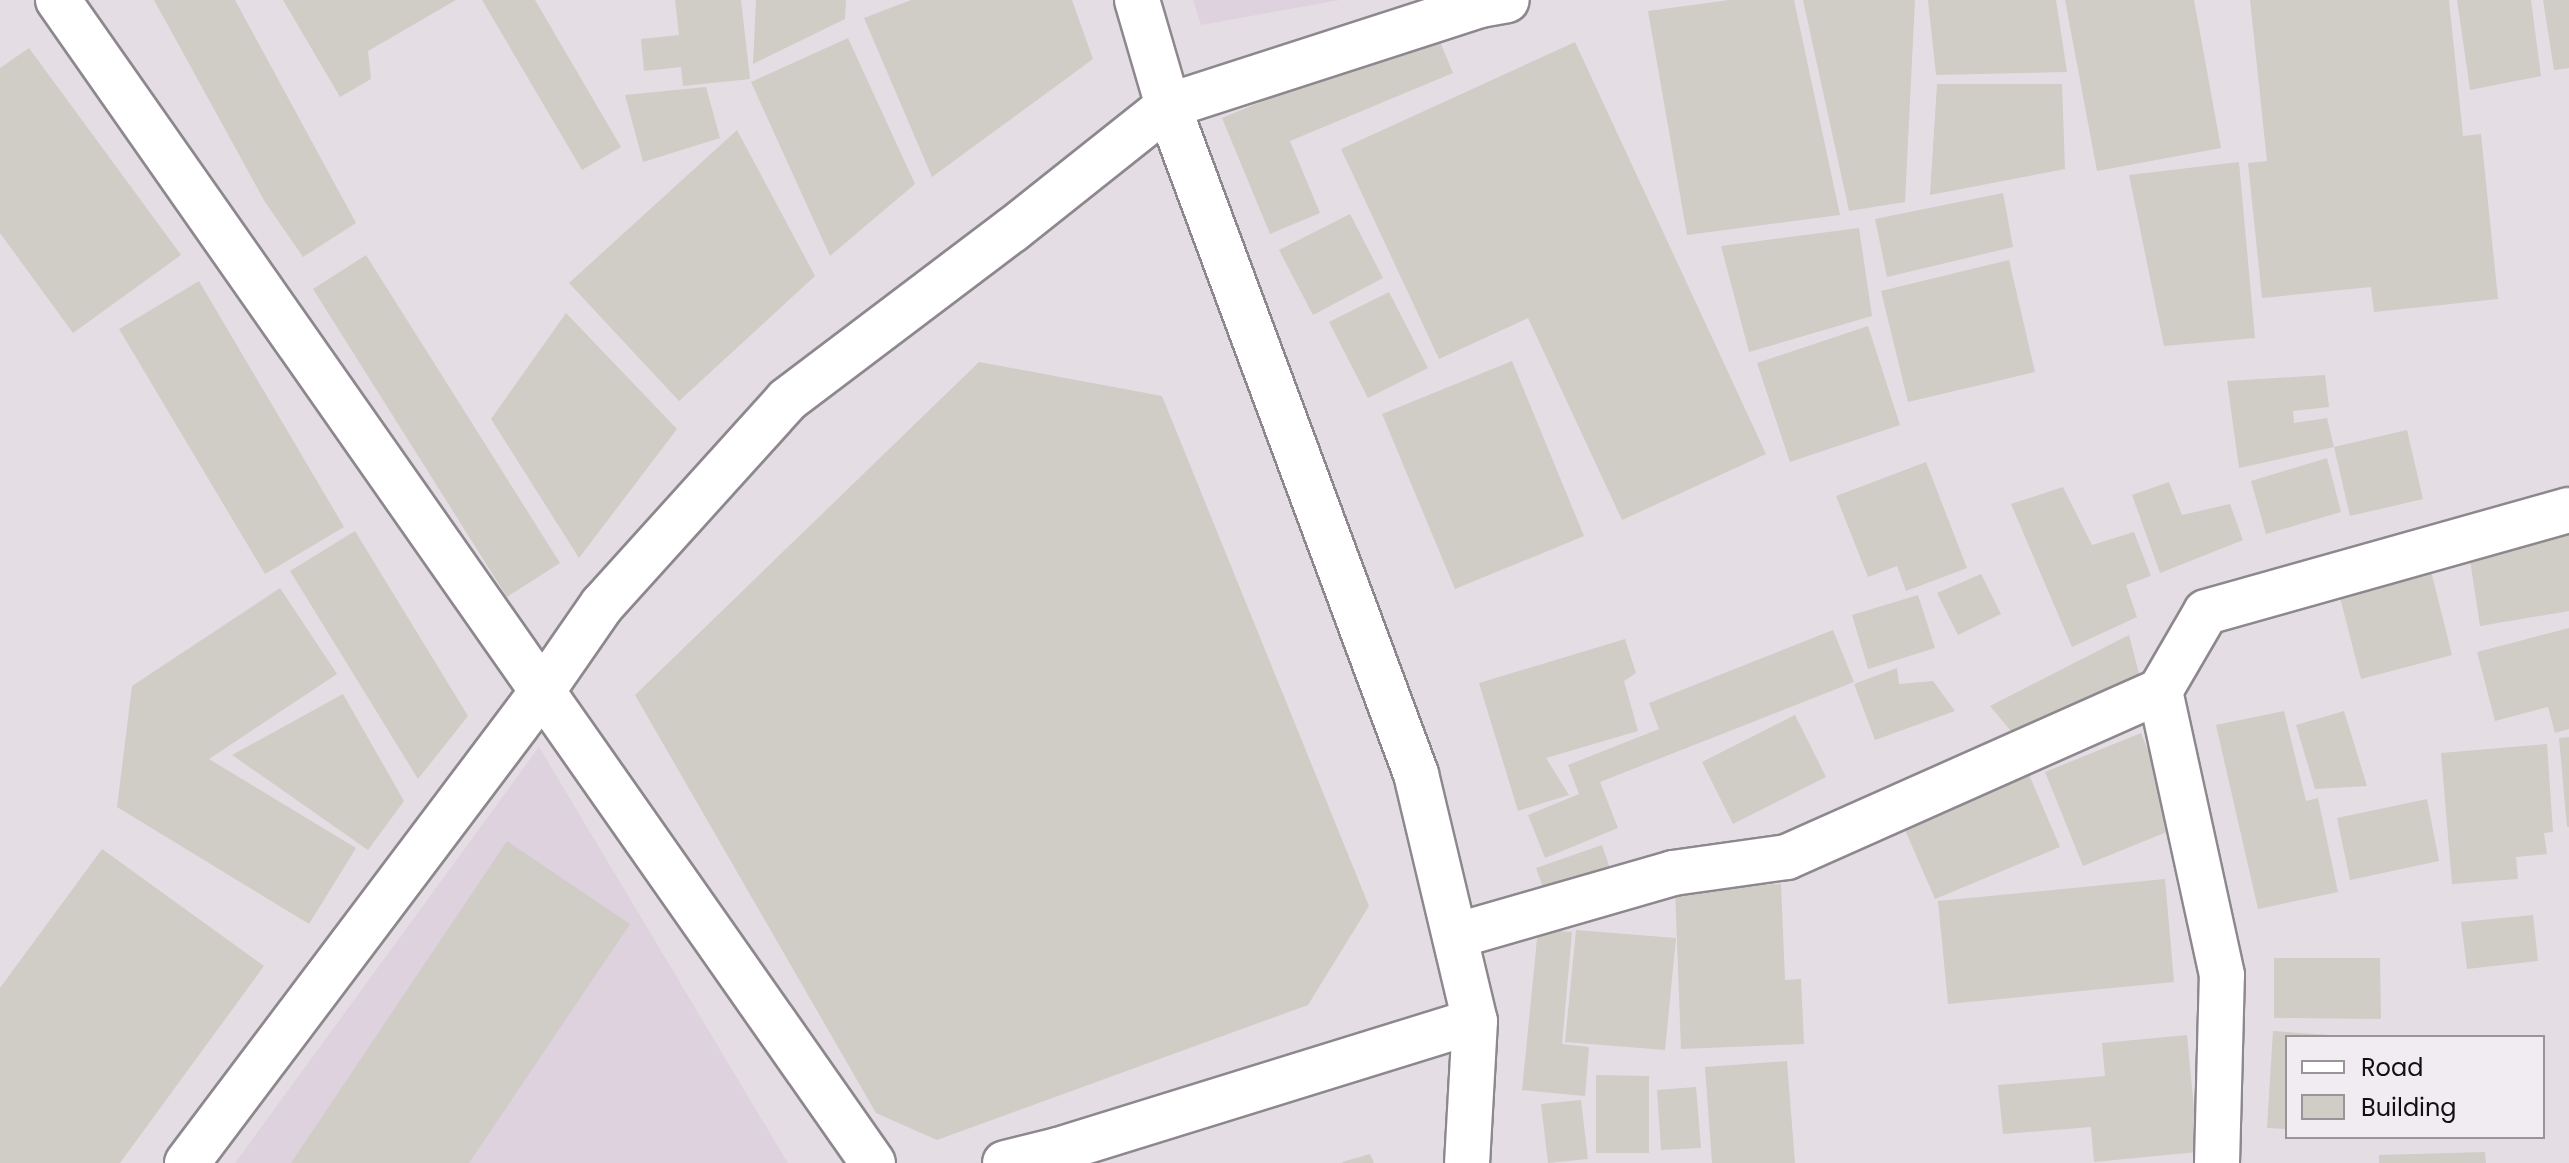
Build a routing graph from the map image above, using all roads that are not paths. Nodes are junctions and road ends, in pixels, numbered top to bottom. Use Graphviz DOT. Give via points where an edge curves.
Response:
graph roads {
  1 [pos="58,0"];
  2 [pos="1137,0"];
  3 [pos="1507,0"];
  4 [pos="1168,106"];
  5 [pos="2569,510"];
  6 [pos="2160,691"];
  7 [pos="541,693"];
  8 [pos="1455,936"];
  9 [pos="1475,1021"];
  10 [pos="187,1163"];
  11 [pos="873,1163"];
  12 [pos="1005,1163"];
  13 [pos="1467,1163"];
  14 [pos="2217,1163"];
  1 -- 7 [label="street"];
  2 -- 4 [label="street"];
  3 -- 4 [label="street"];
  4 -- 7 [label="street" via="787,400 602,605"];
  4 -- 8 [label="street" via="1416,774"];
  5 -- 6 [label="street" via="2206,612"];
  6 -- 8 [label="street" via="1787,857 1673,873"];
  6 -- 14 [label="street" via="2222,975"];
  7 -- 10 [label="street"];
  7 -- 11 [label="street"];
  8 -- 9 [label="street"];
  9 -- 12 [label="street"];
  9 -- 13 [label="street"];
}
